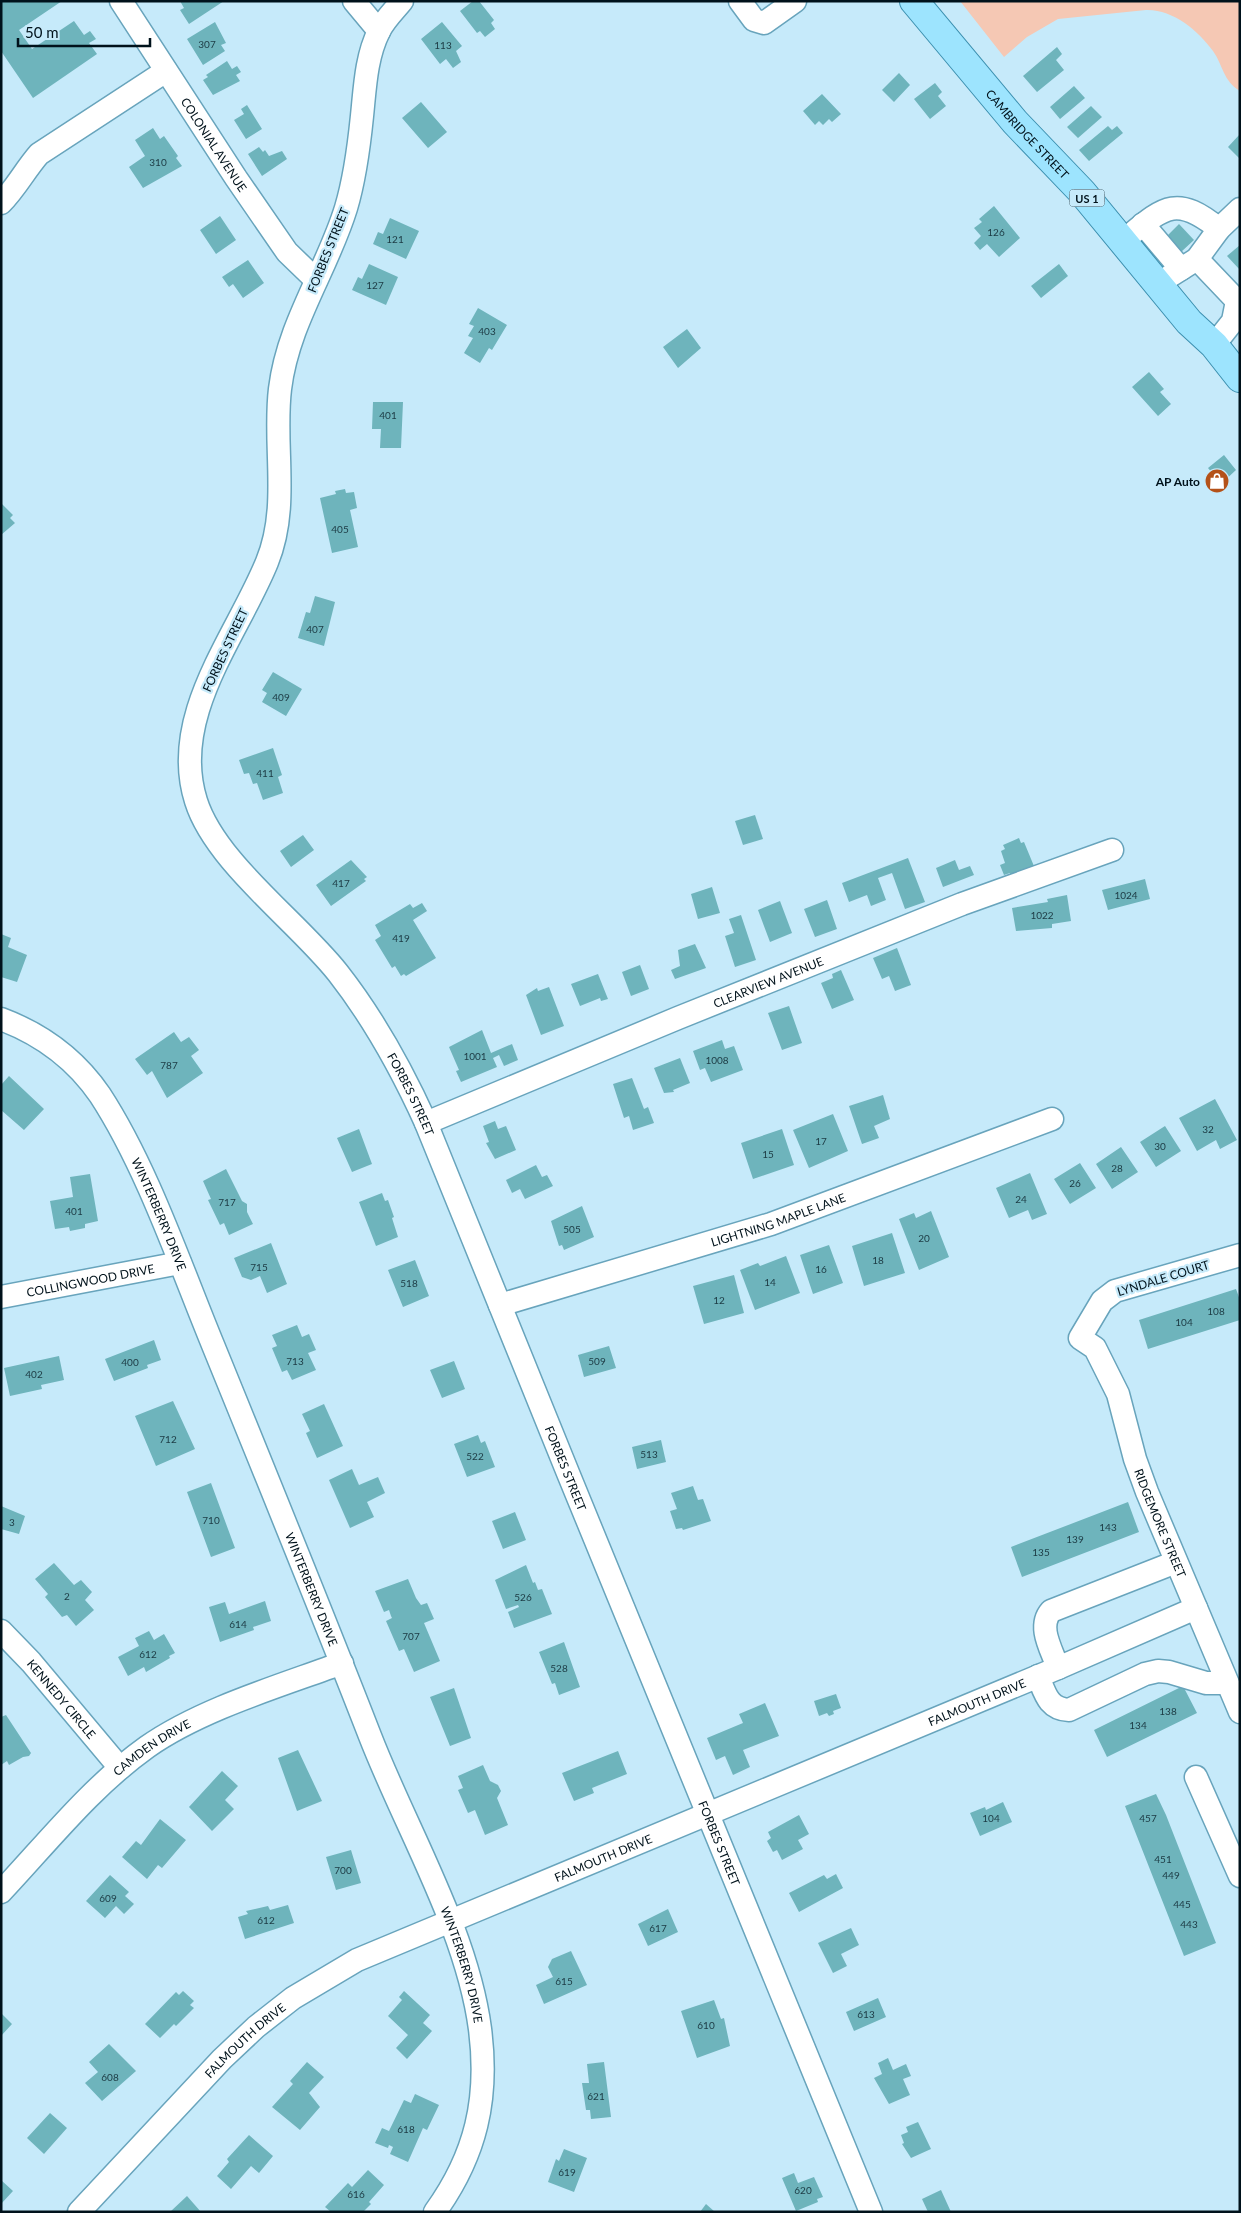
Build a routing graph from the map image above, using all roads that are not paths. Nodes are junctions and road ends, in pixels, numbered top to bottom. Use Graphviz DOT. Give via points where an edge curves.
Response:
graph roads {
  1 [pos="121,1"];
  2 [pos="354,1"];
  3 [pos="402,1"];
  4 [pos="740,1"];
  5 [pos="796,1"];
  6 [pos="914,1"];
  7 [pos="379,31"];
  8 [pos="166,71"];
  9 [pos="1,203"];
  10 [pos="1240,209"];
  11 [pos="1219,230"];
  12 [pos="1133,232"];
  13 [pos="1179,270"];
  14 [pos="316,280"];
  15 [pos="1214,346"];
  16 [pos="1240,378"];
  17 [pos="1112,850"];
  18 [pos="1,1019"];
  19 [pos="1052,1119"];
  20 [pos="426,1123"];
  21 [pos="1240,1255"];
  22 [pos="180,1263"];
  23 [pos="1,1297"];
  24 [pos="500,1305"];
  25 [pos="1080,1338"];
  26 [pos="1176,1562"];
  27 [pos="1196,1608"];
  28 [pos="1,1632"];
  29 [pos="342,1663"];
  30 [pos="1048,1672"];
  31 [pos="1227,1683"];
  32 [pos="1240,1712"];
  33 [pos="120,1768"];
  34 [pos="1196,1777"];
  35 [pos="708,1815"];
  36 [pos="1240,1876"];
  37 [pos="1,1892"];
  38 [pos="449,1920"];
  39 [pos="79,2212"];
  40 [pos="435,2212"];
  41 [pos="872,2212"];
  1 -- 8 [label="street, COLONIAL AVENUE"];
  2 -- 7 [label="street"];
  3 -- 7 [label="street, FORBES STREET"];
  4 -- 5 [label="street" via="754,20 764,22"];
  6 -- 12 [label="main road, CAMBRIDGE STREET / US 1" via="1015,122 1082,192"];
  7 -- 14 [label="street, FORBES STREET" via="366,70 361,129 350,191 333,243"];
  8 -- 9 [label="street" via="39,154"];
  8 -- 14 [label="street, COLONIAL AVENUE" via="287,252"];
  10 -- 11 [label="street"];
  11 -- 12 [label="street" via="1193,210 1175,206 1154,215"];
  11 -- 13 [label="street"];
  12 -- 13 [label="main road, CAMBRIDGE STREET / US 1"];
  13 -- 15 [label="main road, CAMBRIDGE STREET / US 1" via="1189,322"];
  13 -- 15 [label="street" via="1237,302 1233,321"];
  14 -- 20 [label="street, FORBES STREET" via="291,337 284,362 280,393 279,510 275,536 268,561 211,673 200,704 190,777 195,800 214,837 238,868 337,971 365,1009 404,1076"];
  15 -- 16 [label="main road, CAMBRIDGE STREET / US 1"];
  17 -- 20 [label="street, CLEARVIEW AVENUE" via="962,904"];
  18 -- 22 [label="street, WINTERBERRY DRIVE" via="32,1032 61,1052 97,1091 137,1164"];
  19 -- 24 [label="street, LIGHTNING MAPLE LANE" via="771,1224"];
  20 -- 24 [label="street, FORBES STREET"];
  21 -- 25 [label="street, LYNDALE COURT" via="1115,1291 1102,1301"];
  22 -- 23 [label="street, COLLINGWOOD DRIVE"];
  22 -- 29 [label="street, WINTERBERRY DRIVE"];
  24 -- 35 [label="street, FORBES STREET"];
  25 -- 26 [label="street, RIDGEMORE STREET" via="1095,1348 1118,1394 1135,1459"];
  26 -- 27 [label="street, RIDGEMORE STREET"];
  26 -- 30 [label="street" via="1051,1611 1044,1625"];
  27 -- 30 [label="street, FALMOUTH DRIVE"];
  27 -- 31 [label="street, RIDGEMORE STREET"];
  28 -- 33 [label="street, KENNEDY CIRCLE" via="31,1662"];
  29 -- 33 [label="street, CAMDEN DRIVE" via="225,1708 173,1732"];
  29 -- 38 [label="street, WINTERBERRY DRIVE" via="387,1778"];
  30 -- 31 [label="street" via="1047,1699 1059,1710 1069,1710 1158,1671 1206,1682"];
  30 -- 35 [label="street, FALMOUTH DRIVE"];
  31 -- 32 [label="street, RIDGEMORE STREET"];
  33 -- 37 [label="street, CAMDEN DRIVE"];
  34 -- 36 [label="street"];
  35 -- 38 [label="street, FALMOUTH DRIVE"];
  35 -- 41 [label="street, FORBES STREET"];
  38 -- 39 [label="street, FALMOUTH DRIVE" via="324,1978 256,2027"];
  38 -- 40 [label="street, WINTERBERRY DRIVE" via="465,1960 475,1999 483,2076 475,2136 450,2192"];
}
